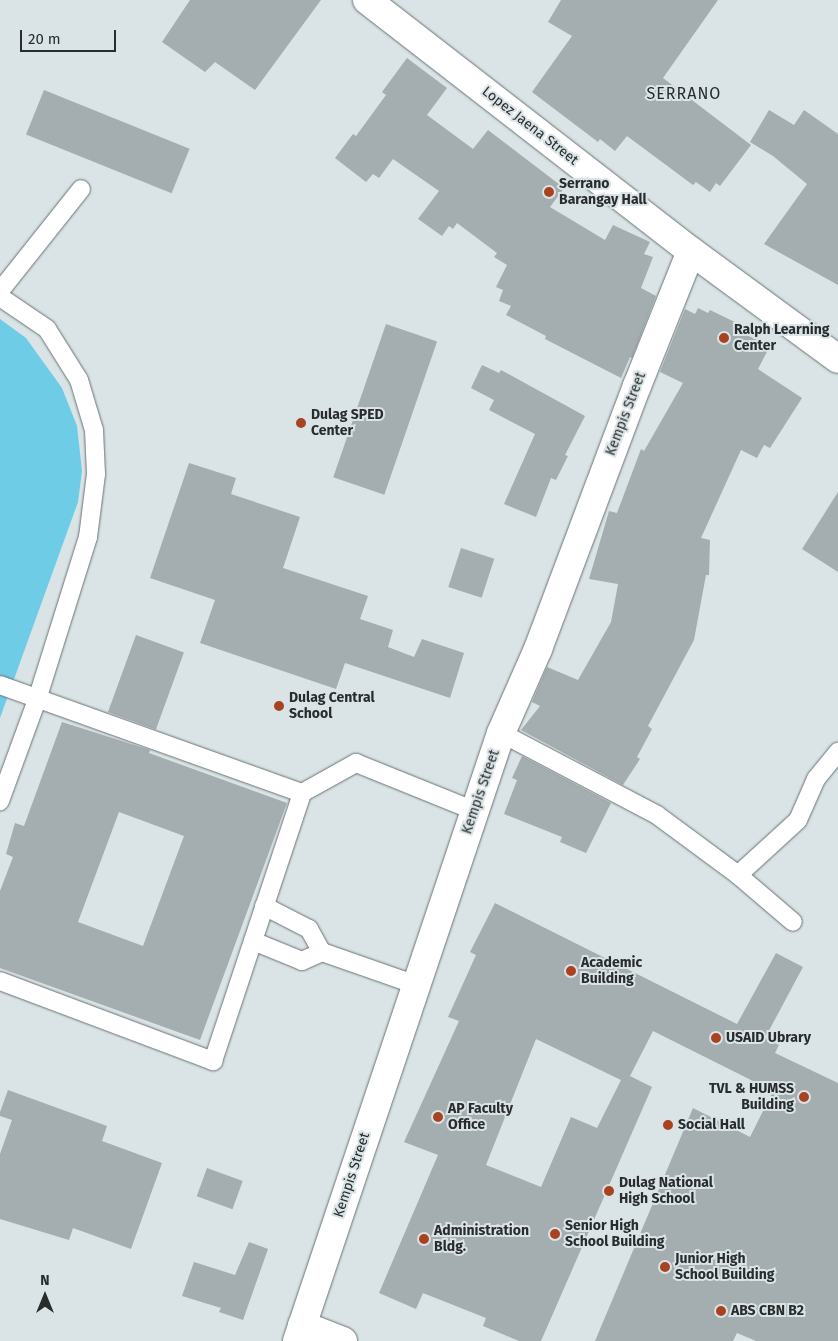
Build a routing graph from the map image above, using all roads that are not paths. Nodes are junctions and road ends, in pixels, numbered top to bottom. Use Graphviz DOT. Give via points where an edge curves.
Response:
graph roads {
  1 [pos="367,0"];
  2 [pos="81,189"];
  3 [pos="690,251"];
  4 [pos="0,291"];
  5 [pos="0,297"];
  6 [pos="838,359"];
  7 [pos="0,684"];
  8 [pos="38,696"];
  9 [pos="501,734"];
  10 [pos="838,752"];
  11 [pos="302,793"];
  12 [pos="0,801"];
  13 [pos="475,810"];
  14 [pos="738,875"];
  15 [pos="264,906"];
  16 [pos="793,922"];
  17 [pos="253,941"];
  18 [pos="322,952"];
  19 [pos="0,981"];
  20 [pos="416,985"];
  21 [pos="300,1333"];
  22 [pos="342,1341"];
  1 -- 3 [label="street, Lopez Jaena Street"];
  2 -- 4 [label="lane"];
  3 -- 6 [label="street, Lopez Jaena Street"];
  3 -- 9 [label="street, Kempis Street" via="538,650"];
  5 -- 8 [label="lane" via="47,330 79,380 94,430 96,474 88,537"];
  7 -- 8 [label="lane"];
  8 -- 11 [label="lane"];
  8 -- 12 [label="lane"];
  9 -- 13 [label="street, Kempis Street"];
  9 -- 14 [label="lane" via="657,815"];
  10 -- 14 [label="lane" via="816,779 798,820"];
  11 -- 13 [label="lane" via="356,763"];
  11 -- 15 [label="lane"];
  13 -- 20 [label="street, Kempis Street"];
  14 -- 16 [label="lane"];
  15 -- 17 [label="lane"];
  15 -- 18 [label="lane" via="309,929"];
  17 -- 18 [label="lane" via="302,961"];
  17 -- 19 [label="lane" via="212,1061"];
  18 -- 20 [label="lane"];
  20 -- 21 [label="street, Kempis Street"];
  21 -- 22 [label="street"];
}
